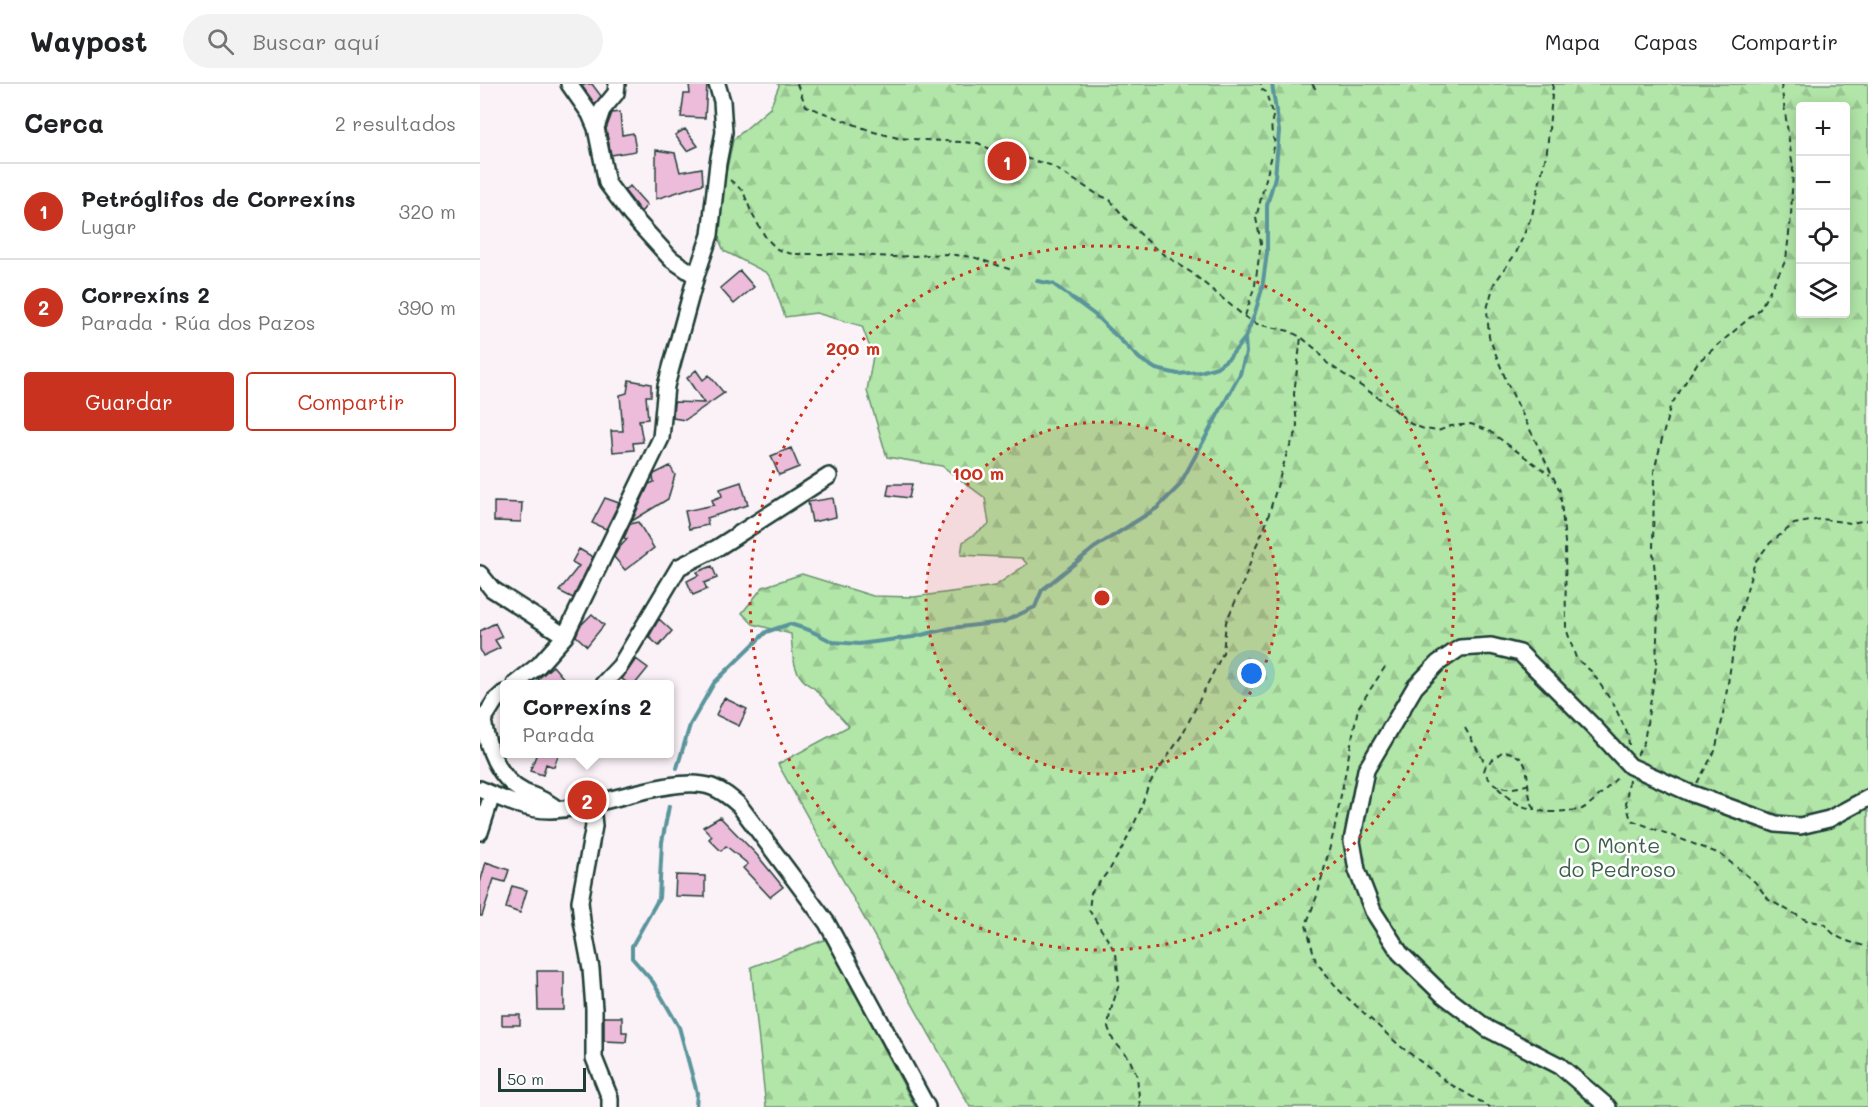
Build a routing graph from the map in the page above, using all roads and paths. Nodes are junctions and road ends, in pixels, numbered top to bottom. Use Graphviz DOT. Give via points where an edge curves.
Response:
graph roads {
  1 [pos="569,84"];
  2 [pos="617,84"];
  3 [pos="717,84"];
  4 [pos="797,84"];
  5 [pos="1261,84"];
  6 [pos="1312,84"];
  7 [pos="1552,84"];
  8 [pos="1781,84"];
  9 [pos="1318,92"];
  10 [pos="596,128"];
  11 [pos="718,163"];
  12 [pos="1012,270"];
  13 [pos="696,276"];
  14 [pos="1245,317"];
  15 [pos="1301,337"];
  16 [pos="829,476"];
  17 [pos="1551,476"];
  18 [pos="1868,520"];
  19 [pos="480,574"];
  20 [pos="565,636"];
  21 [pos="520,680"];
  22 [pos="607,680"];
  23 [pos="500,697"];
  24 [pos="497,710"];
  25 [pos="1465,728"];
  26 [pos="1629,745"];
  27 [pos="1486,765"];
  28 [pos="1630,766"];
  29 [pos="1529,784"];
  30 [pos="1497,787"];
  31 [pos="486,792"];
  32 [pos="1690,793"];
  33 [pos="1868,798"];
  34 [pos="591,805"];
  35 [pos="557,809"];
  36 [pos="1536,809"];
  37 [pos="480,832"];
  38 [pos="1868,947"];
  39 [pos="610,1107"];
  40 [pos="927,1107"];
  41 [pos="1140,1107"];
  42 [pos="1608,1107"];
  1 -- 10 [label="street"];
  2 -- 10 [label="street"];
  3 -- 11 [label="street" via="724,132"];
  4 -- 14 [label="path" via="806,106 874,132 925,141 978,143 1050,165 1110,200 1157,250"];
  5 -- 14 [label="path" via="1274,114 1271,120 1275,143 1256,218 1261,243 1255,285"];
  6 -- 9 [label="path"];
  7 -- 17 [label="path" via="1547,151 1532,214 1515,253 1494,284 1487,309 1489,337"];
  8 -- 28 [label="path" via="1793,168 1786,260 1760,309 1698,362 1670,407 1654,471 1656,667 1644,742"];
  10 -- 13 [label="street" via="607,183 671,259"];
  11 -- 12 [label="path" via="743,192 766,238 784,252 893,257 947,254 973,257"];
  11 -- 13 [label="street" via="710,236"];
  13 -- 20 [label="street" via="666,386 661,438"];
  14 -- 15 [label="path"];
  15 -- 17 [label="path" via="1327,363 1412,424 1438,431 1471,424 1480,427"];
  15 -- 41 [label="path" via="1294,394 1296,433 1265,527 1226,622 1223,653 1182,735 1148,786 1120,852 1091,893 1089,910 1116,953 1119,984 1108,1027 1113,1040 1130,1058 1137,1076"];
  16 -- 22 [label="street" via="717,548 679,567 620,666"];
  17 -- 26 [label="path" via="1560,491 1566,628 1576,658 1592,672 1614,705"];
  18 -- 32 [label="path" via="1851,523 1821,519 1794,524 1770,543 1755,562 1738,620 1715,751"];
  19 -- 20 [label="street" via="492,589"];
  20 -- 21 [label="street" via="539,666"];
  23 -- 24 [label="street" via="495,701"];
  24 -- 35 [label="street" via="483,720 486,740 502,774 522,791 546,799"];
  25 -- 27 [label="path"];
  27 -- 29 [label="path" via="1503,751 1514,752 1527,767"];
  27 -- 30 [label="path" via="1488,780"];
  28 -- 32 [label="street"];
  28 -- 36 [label="path" via="1581,810"];
  28 -- 38 [label="path" via="1626,804 1631,820 1720,854 1755,882 1769,900 1806,920 1825,924 1830,933 1846,941"];
  28 -- 42 [label="street" via="1520,653 1491,646 1460,648 1438,663 1415,687 1366,770 1352,841 1357,870 1373,911 1400,953 1442,994 1488,1029 1560,1066"];
  29 -- 30 [label="path" via="1519,788"];
  29 -- 36 [label="path"];
  30 -- 36 [label="path" via="1511,801"];
  31 -- 35 [label="street" via="525,807"];
  31 -- 37 [label="street"];
  32 -- 33 [label="street" via="1776,824 1800,826 1829,819"];
  34 -- 35 [label="street"];
  34 -- 39 [label="street" via="594,826 580,901 591,969 594,1058"];
  34 -- 40 [label="street" via="679,784 696,784 712,787 739,805 827,923"];
}
